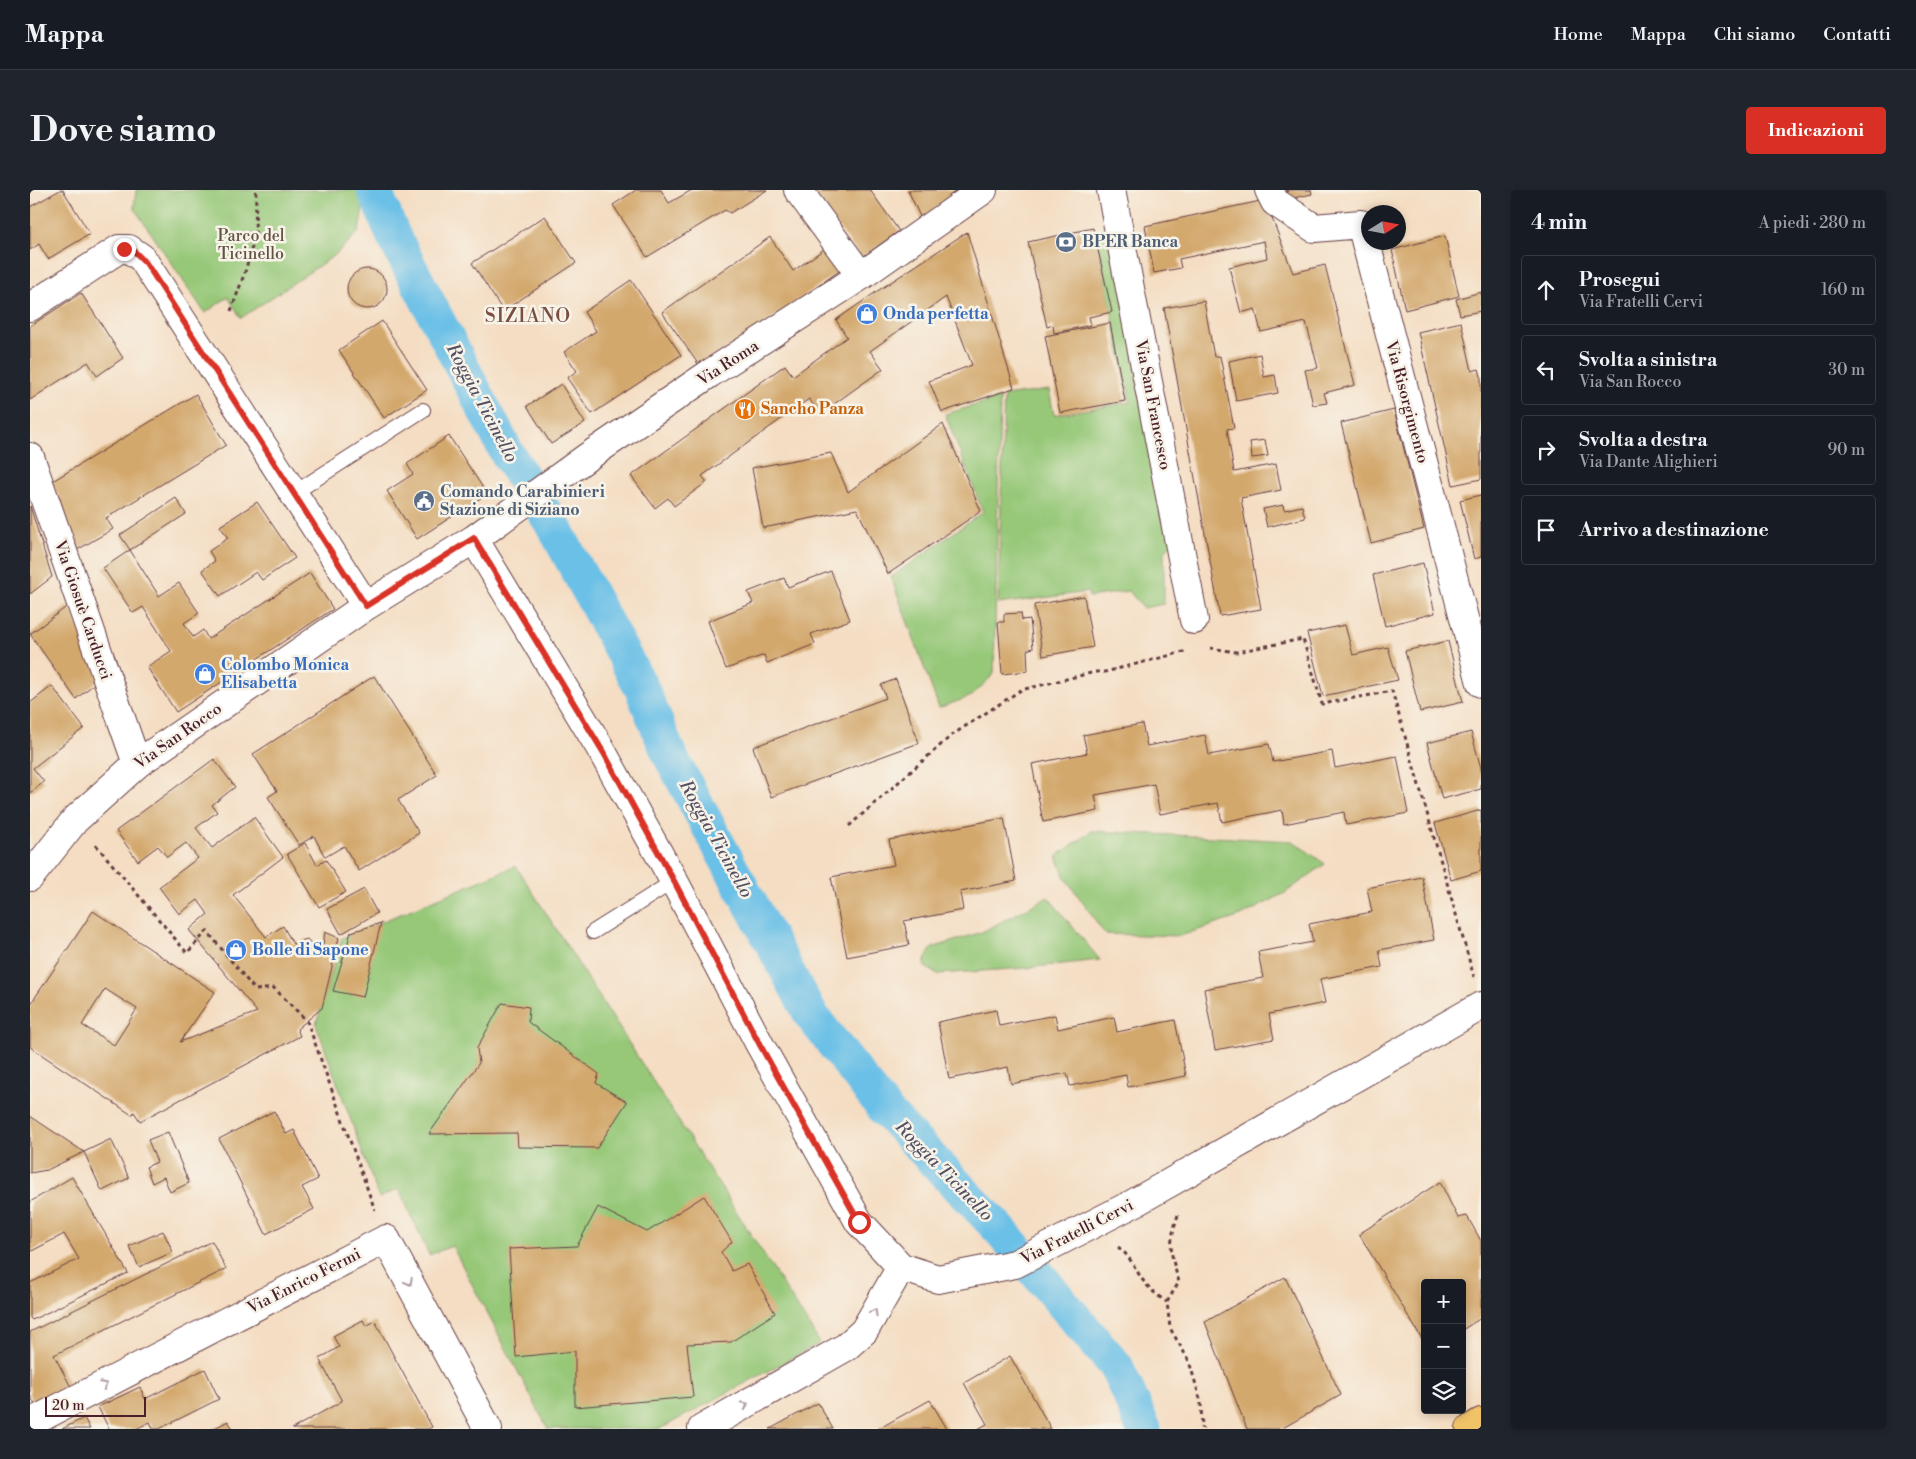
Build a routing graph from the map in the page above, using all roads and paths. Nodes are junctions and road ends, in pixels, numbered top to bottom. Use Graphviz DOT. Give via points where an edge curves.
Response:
graph roads {
  1 [pos="255,190"];
  2 [pos="798,190"];
  3 [pos="983,190"];
  4 [pos="1111,190"];
  5 [pos="1269,190"];
  6 [pos="861,276"];
  7 [pos="30,307"];
  8 [pos="230,311"];
  9 [pos="423,410"];
  10 [pos="30,457"];
  11 [pos="294,493"];
  12 [pos="474,538"];
  13 [pos="366,606"];
  14 [pos="1194,620"];
  15 [pos="1204,646"];
  16 [pos="1194,649"];
  17 [pos="1481,683"];
  18 [pos="136,764"];
  19 [pos="75,820"];
  20 [pos="849,826"];
  21 [pos="30,877"];
  22 [pos="674,881"];
  23 [pos="593,932"];
  24 [pos="1479,996"];
  25 [pos="1089,1226"];
  26 [pos="386,1239"];
  27 [pos="1170,1254"];
  28 [pos="900,1267"];
  29 [pos="1166,1302"];
  30 [pos="1481,1422"];
  31 [pos="30,1423"];
  32 [pos="488,1429"];
  33 [pos="702,1429"];
  34 [pos="1202,1429"];
  35 [pos="1470,1429"];
  1 -- 8 [label="path" via="255,236"];
  2 -- 6 [label="street"];
  3 -- 6 [label="street, Via Roma"];
  4 -- 14 [label="street, Via San Francesco"];
  5 -- 17 [label="street, Via Risorgimento" via="1275,202 1314,228 1361,224"];
  6 -- 12 [label="street, Via Roma" via="709,374"];
  7 -- 11 [label="street" via="113,252 134,251 146,263"];
  9 -- 11 [label="lane"];
  10 -- 18 [label="street, Via Giosuè Carducci"];
  11 -- 13 [label="street"];
  12 -- 13 [label="street, Via San Rocco"];
  12 -- 22 [label="street" via="599,746"];
  13 -- 18 [label="street, Via San Rocco"];
  15 -- 24 [label="path" via="1236,652 1303,639 1322,704 1392,691"];
  16 -- 20 [label="path" via="1021,690 952,735"];
  18 -- 19 [label="street, Via San Rocco"];
  19 -- 21 [label="street, Via San Rocco"];
  19 -- 26 [label="path" via="187,952 207,931 255,990 274,988 307,1021"];
  22 -- 23 [label="lane"];
  22 -- 28 [label="street" via="760,1045 859,1222"];
  24 -- 25 [label="street, Via Fratelli Cervi" via="1141,1199"];
  25 -- 28 [label="street, Via Fratelli Cervi" via="1015,1264 938,1279"];
  25 -- 29 [label="path" via="1127,1253 1141,1278 1154,1294"];
  31 -- 26 [label="street, Via Enrico Fermi, one-way"];
  26 -- 32 [label="street, one-way"];
  27 -- 29 [label="path" via="1179,1282"];
  33 -- 28 [label="street, one-way" via="846,1347 864,1331"];
  29 -- 34 [label="path" via="1170,1328 1189,1361 1201,1402"];
  30 -- 35 [label="main road"];
}
